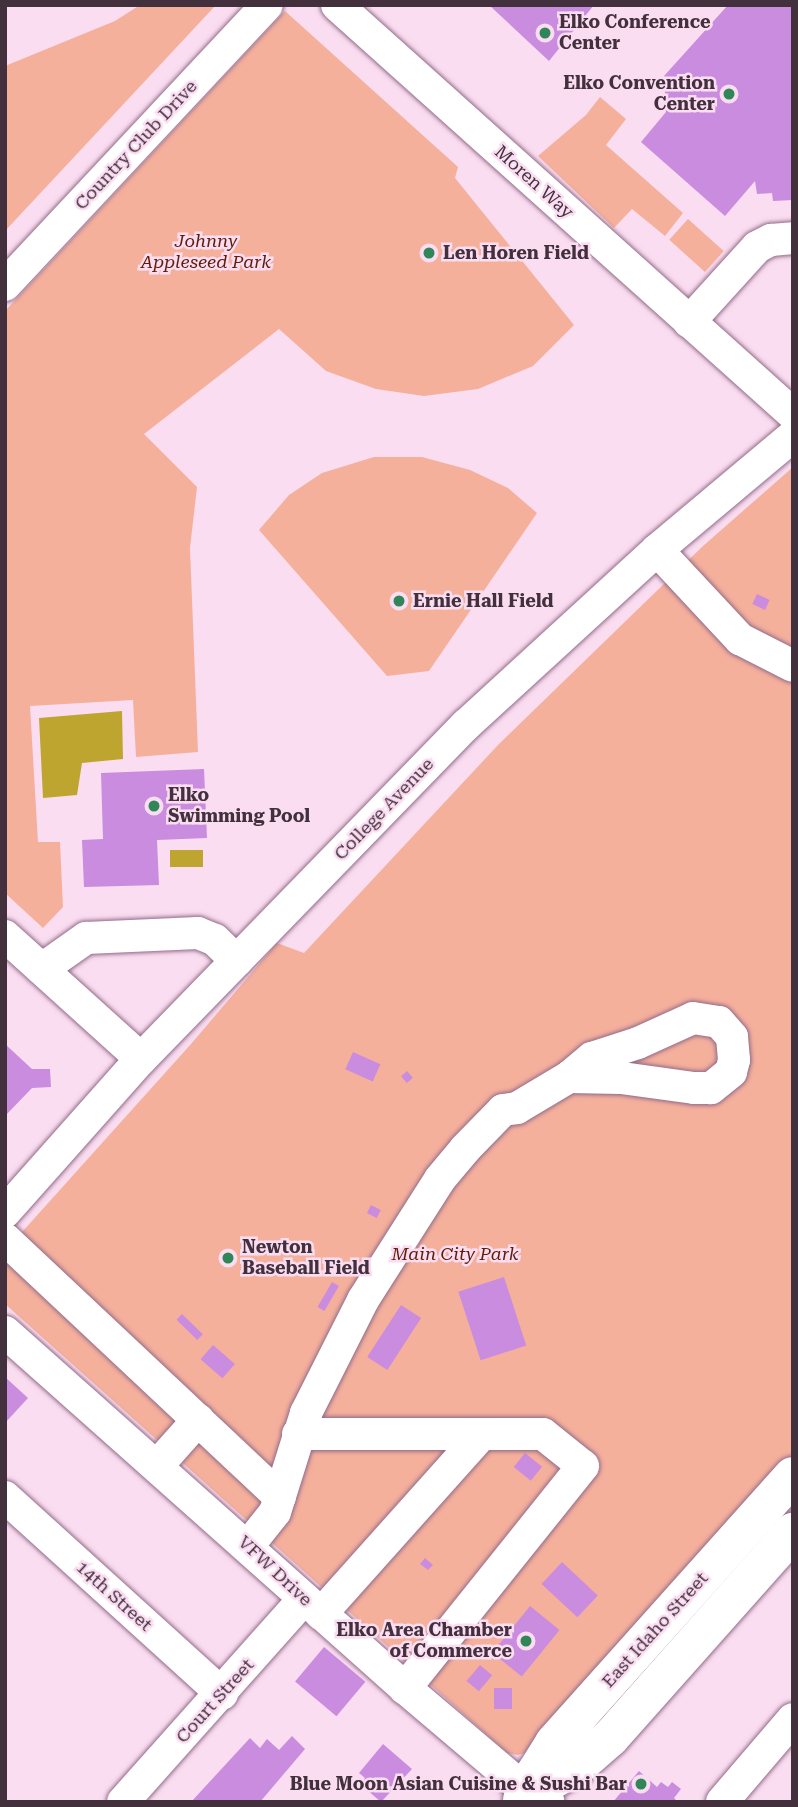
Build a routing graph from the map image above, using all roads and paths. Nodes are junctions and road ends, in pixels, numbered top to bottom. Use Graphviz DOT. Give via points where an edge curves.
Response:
graph roads {
  1 [pos="267,5"];
  2 [pos="337,5"];
  3 [pos="793,238"];
  4 [pos="5,285"];
  5 [pos="690,322"];
  6 [pos="793,414"];
  7 [pos="793,436"];
  8 [pos="657,550"];
  9 [pos="793,666"];
  10 [pos="5,936"];
  11 [pos="237,961"];
  12 [pos="42,969"];
  13 [pos="141,1059"];
  14 [pos="569,1076"];
  15 [pos="5,1212"];
  16 [pos="5,1239"];
  17 [pos="5,1332"];
  18 [pos="198,1420"];
  19 [pos="299,1434"];
  20 [pos="482,1434"];
  21 [pos="157,1466"];
  22 [pos="791,1482"];
  23 [pos="5,1497"];
  24 [pos="280,1497"];
  25 [pos="793,1532"];
  26 [pos="248,1546"];
  27 [pos="313,1606"];
  28 [pos="405,1688"];
  29 [pos="222,1694"];
  30 [pos="793,1719"];
  31 [pos="533,1799"];
  32 [pos="123,1802"];
  33 [pos="722,1802"];
  1 -- 4 [label="street, Country Club Drive"];
  2 -- 5 [label="street, Moren Way"];
  3 -- 5 [label="street" via="757,247"];
  5 -- 6 [label="street, Moren Way"];
  7 -- 8 [label="street, College Avenue"];
  8 -- 9 [label="street" via="747,645"];
  8 -- 11 [label="street, College Avenue" via="466,725"];
  10 -- 12 [label="street"];
  11 -- 12 [label="street" via="215,940 198,933 86,938"];
  11 -- 13 [label="street, College Avenue"];
  12 -- 13 [label="street"];
  13 -- 15 [label="street, College Avenue"];
  14 -- 19 [label="street" via="517,1108 503,1110 440,1179 363,1300"];
  16 -- 18 [label="street"];
  17 -- 21 [label="street, VFW Drive"];
  18 -- 21 [label="street"];
  18 -- 24 [label="street"];
  19 -- 20 [label="street"];
  19 -- 24 [label="street"];
  20 -- 27 [label="street, Court Street"];
  20 -- 28 [label="street" via="543,1434 583,1466"];
  21 -- 26 [label="street, VFW Drive"];
  22 -- 31 [label="main road, East Idaho Street" via="554,1743 536,1772"];
  23 -- 29 [label="street, 14th Street"];
  24 -- 26 [label="street" via="273,1516"];
  25 -- 31 [label="main road" via="610,1738"];
  26 -- 27 [label="street, VFW Drive"];
  27 -- 28 [label="street, VFW Drive"];
  27 -- 29 [label="street, Court Street"];
  28 -- 31 [label="street, VFW Drive"];
  29 -- 32 [label="street, Court Street"];
  30 -- 33 [label="street"];
}
